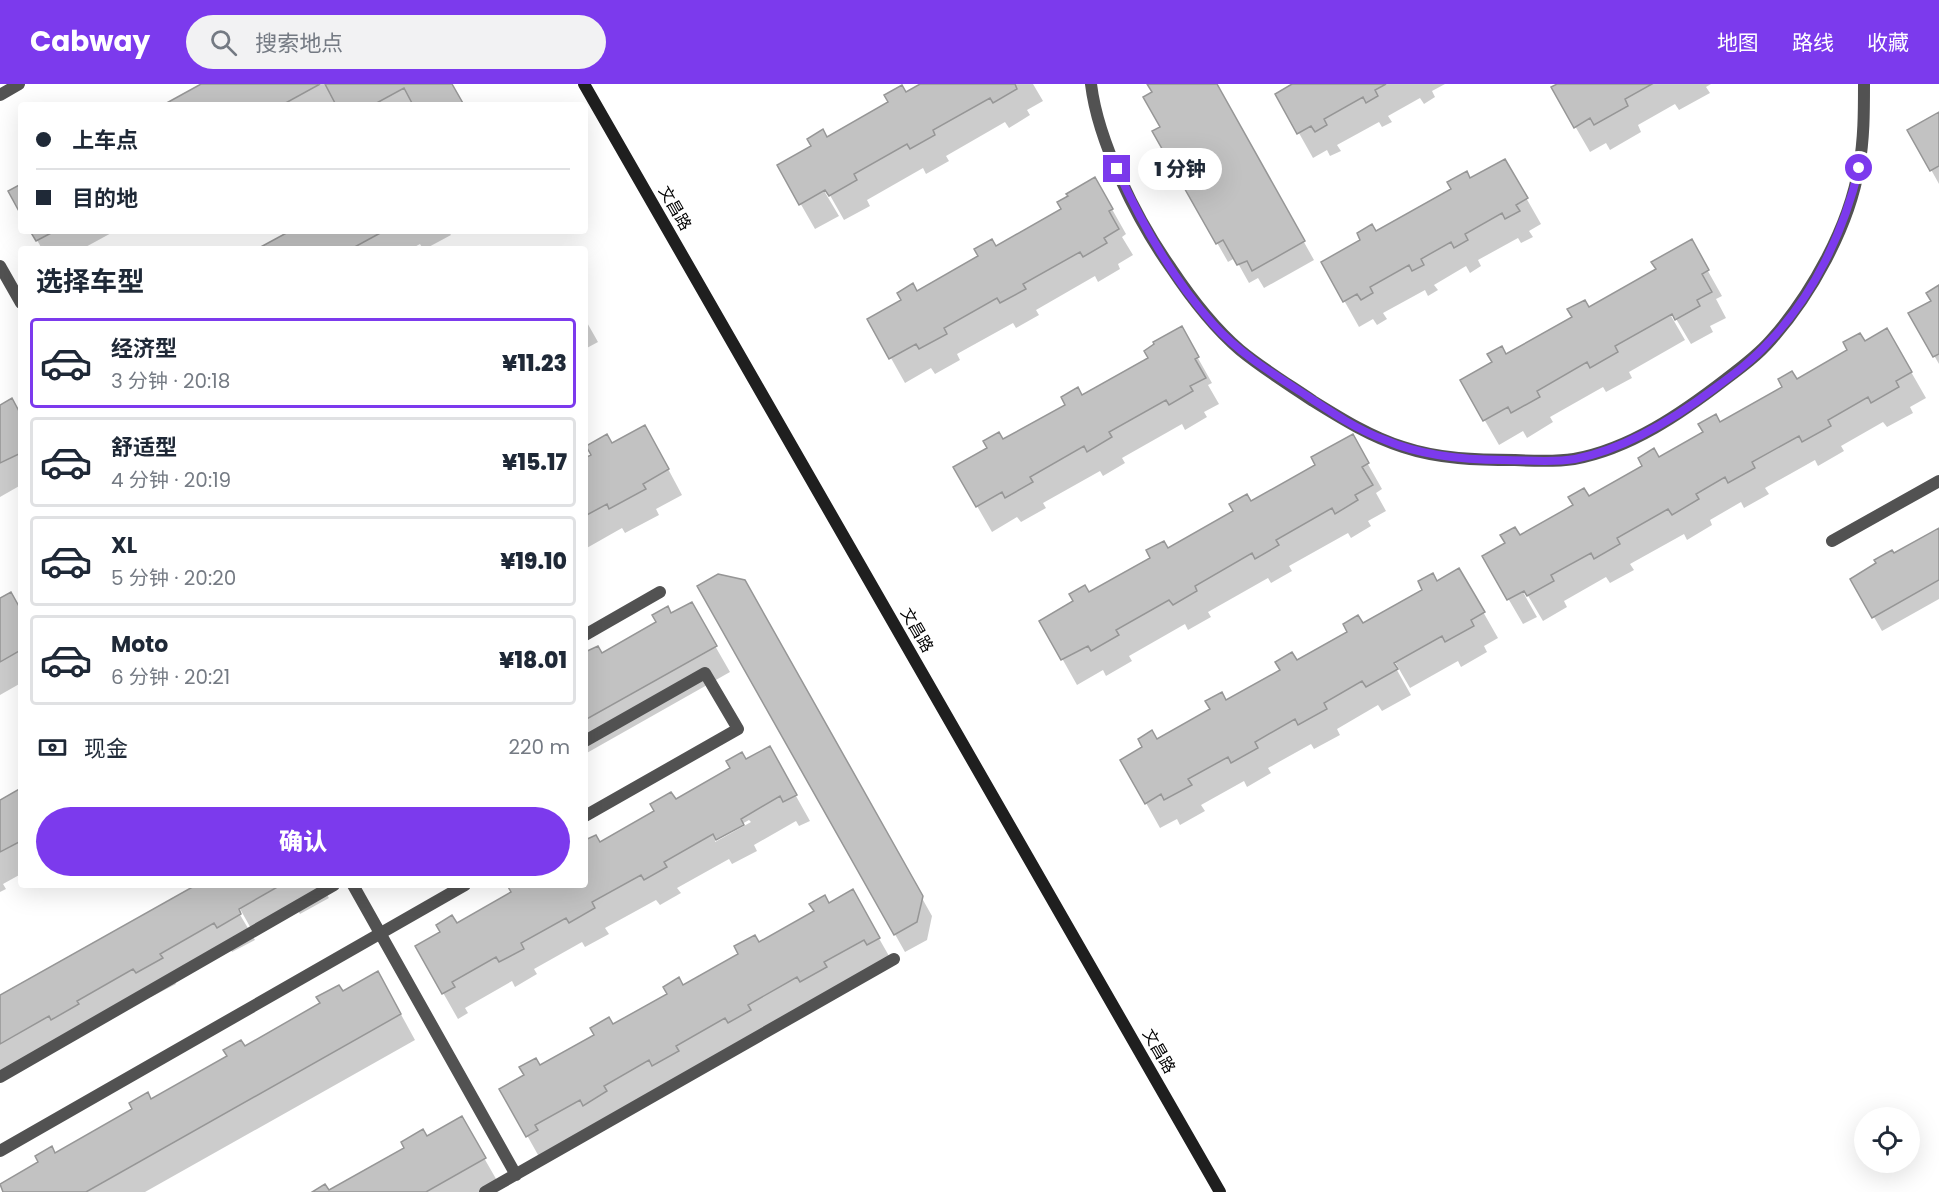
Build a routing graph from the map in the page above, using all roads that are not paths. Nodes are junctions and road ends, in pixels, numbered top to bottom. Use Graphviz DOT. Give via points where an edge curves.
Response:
graph roads {
  1 [pos="19,84"];
  2 [pos="584,84"];
  3 [pos="1091,84"];
  4 [pos="1864,84"];
  5 [pos="0,95"];
  6 [pos="0,266"];
  7 [pos="18,298"];
  8 [pos="1939,481"];
  9 [pos="1832,541"];
  10 [pos="660,592"];
  11 [pos="588,633"];
  12 [pos="588,739"];
  13 [pos="588,814"];
  14 [pos="329,888"];
  15 [pos="354,888"];
  16 [pos="460,888"];
  17 [pos="380,934"];
  18 [pos="894,959"];
  19 [pos="0,1077"];
  20 [pos="0,1151"];
  21 [pos="516,1175"];
  22 [pos="486,1192"];
  23 [pos="1220,1192"];
  1 -- 5 [label="street"];
  2 -- 23 [label="street, 文昌路"];
  3 -- 4 [label="street" via="1113,158 1136,212 1192,299 1238,348 1338,416 1405,448 1457,458 1551,461 1574,459 1613,447 1666,421 1707,394 1770,342 1811,286 1847,210 1862,149"];
  6 -- 7 [label="street"];
  8 -- 9 [label="street"];
  10 -- 11 [label="street"];
  12 -- 13 [label="street" via="705,673 738,729"];
  14 -- 19 [label="street"];
  15 -- 17 [label="street"];
  16 -- 17 [label="street"];
  17 -- 20 [label="street"];
  17 -- 21 [label="street"];
  18 -- 21 [label="street"];
  21 -- 22 [label="street"];
}
